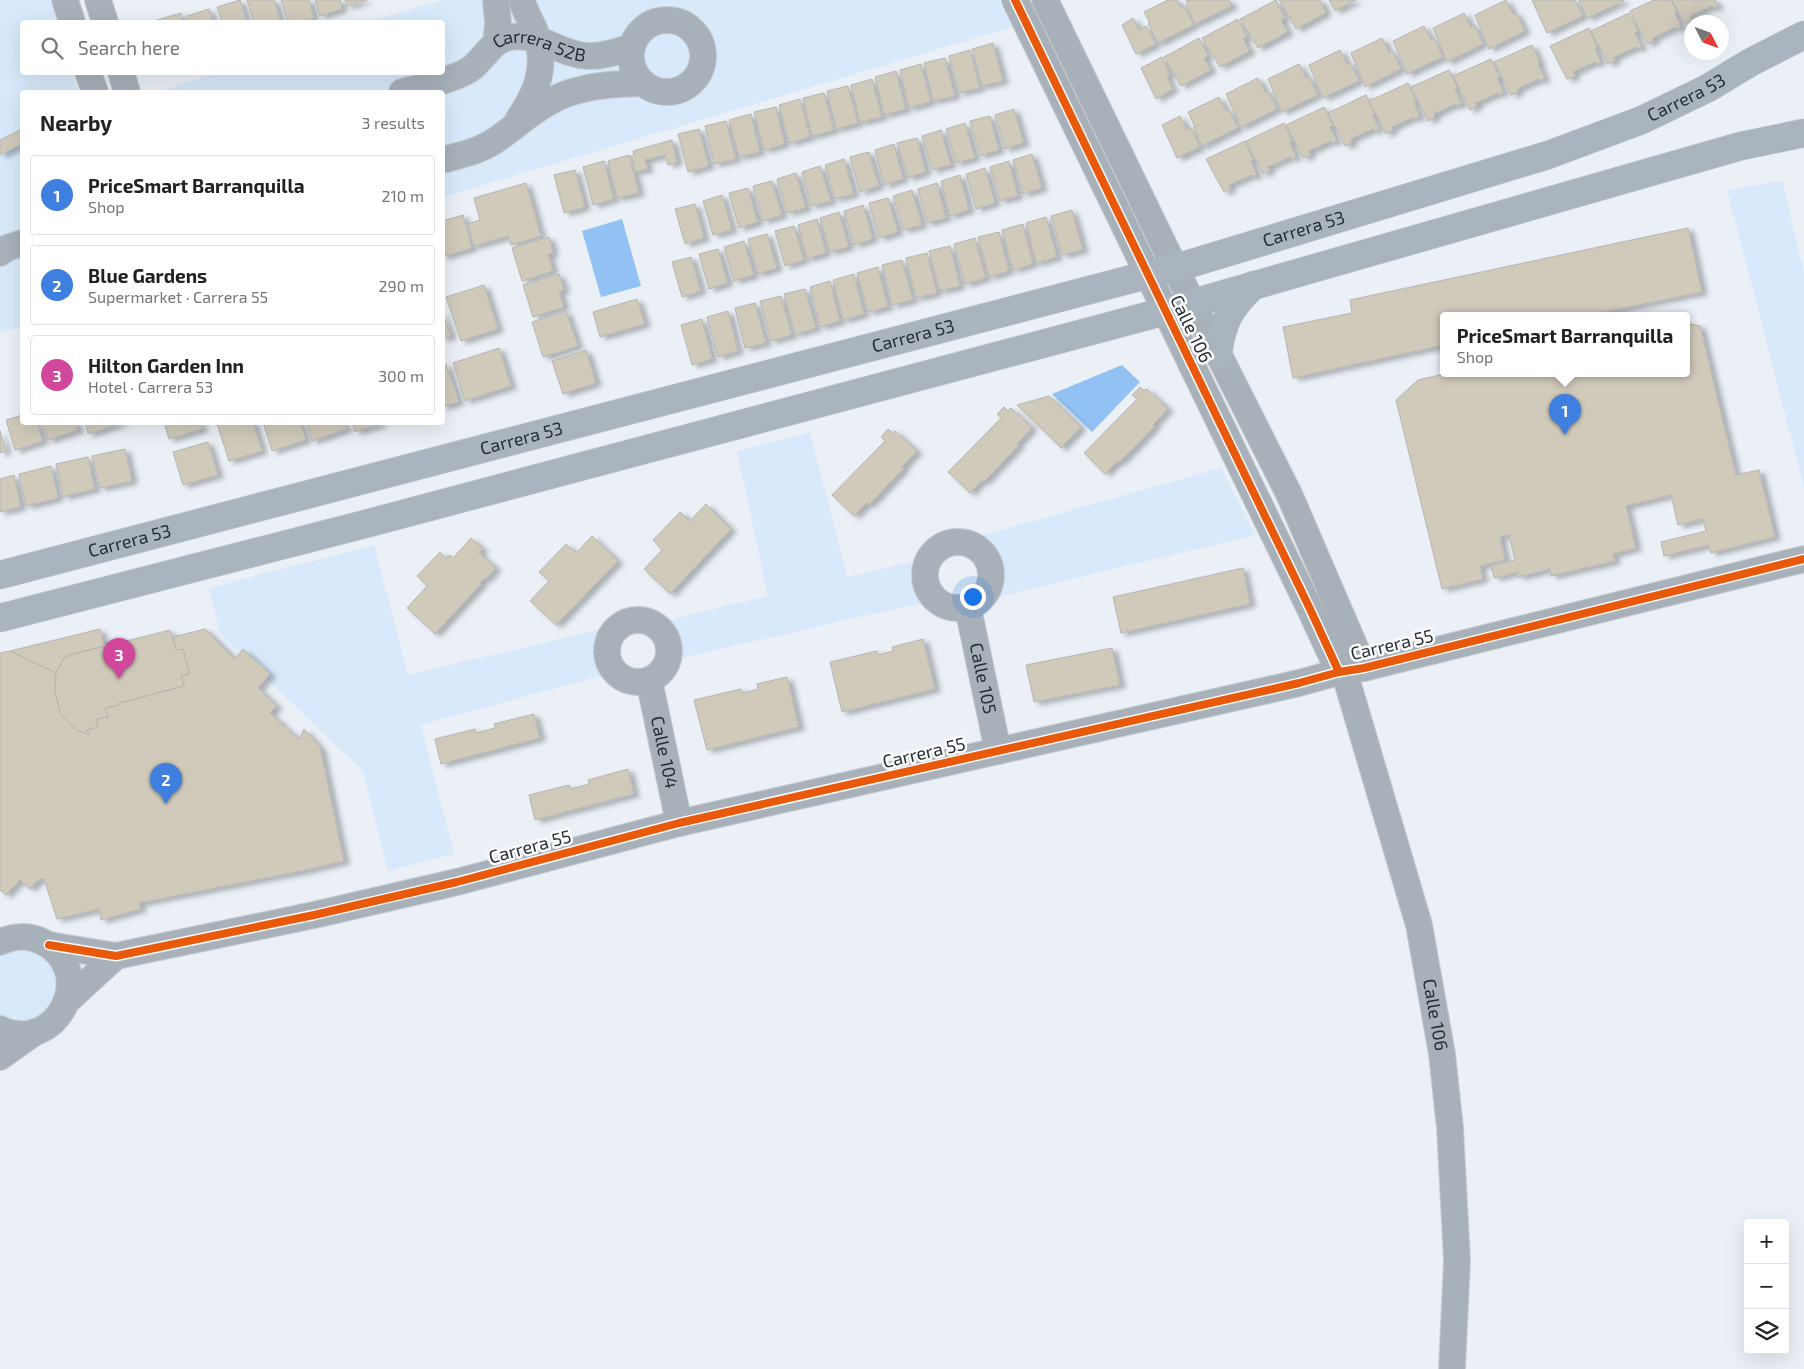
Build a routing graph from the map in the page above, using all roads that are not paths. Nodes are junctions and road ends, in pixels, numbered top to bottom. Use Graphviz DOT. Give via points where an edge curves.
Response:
graph roads {
  1 [pos="65,0"];
  2 [pos="98,0"];
  3 [pos="496,0"];
  4 [pos="522,0"];
  5 [pos="1015,0"];
  6 [pos="1045,0"];
  7 [pos="71,20"];
  8 [pos="104,20"];
  9 [pos="1804,20"];
  10 [pos="1804,35"];
  11 [pos="538,39"];
  12 [pos="496,43"];
  13 [pos="632,47"];
  14 [pos="1752,62"];
  15 [pos="89,75"];
  16 [pos="122,75"];
  17 [pos="642,82"];
  18 [pos="94,90"];
  19 [pos="126,90"];
  20 [pos="409,90"];
  21 [pos="515,125"];
  22 [pos="1804,133"];
  23 [pos="445,159"];
  24 [pos="1174,268"];
  25 [pos="1148,276"];
  26 [pos="1254,285"];
  27 [pos="1192,303"];
  28 [pos="1165,310"];
  29 [pos="1218,354"];
  30 [pos="1804,559"];
  31 [pos="0,576"];
  32 [pos="968,608"];
  33 [pos="1310,609"];
  34 [pos="0,618"];
  35 [pos="1349,670"];
  36 [pos="649,680"];
  37 [pos="1299,683"];
  38 [pos="998,751"];
  39 [pos="679,824"];
  40 [pos="6,936"];
  41 [pos="50,945"];
  42 [pos="116,956"];
  43 [pos="67,1002"];
  44 [pos="0,1029"];
  45 [pos="35,1032"];
  46 [pos="0,1057"];
  47 [pos="1452,1369"];
  1 -- 7 [label="street"];
  2 -- 8 [label="street"];
  3 -- 12 [label="street"];
  4 -- 11 [label="street"];
  5 -- 25 [label="street, Calle 106"];
  6 -- 24 [label="street, Calle 106"];
  9 -- 14 [label="main road"];
  10 -- 14 [label="main road, Carrera 53"];
  11 -- 12 [label="street, Carrera 52B" via="515,36"];
  11 -- 13 [label="street, Carrera 52B" via="569,53 586,56 600,56"];
  11 -- 21 [label="street" via="541,71 537,86"];
  12 -- 20 [label="street, Carrera 52B" via="463,74"];
  13 -- 17 [label="street" via="632,66"];
  13 -- 17 [label="street, Carrera 52B" via="650,24 669,20 679,21 696,32 704,51 701,70 688,86 659,92"];
  14 -- 24 [label="main road, Carrera 53" via="1642,120 1548,155"];
  15 -- 18 [label="street"];
  16 -- 19 [label="street"];
  17 -- 21 [label="street, Carrera 52B" via="591,87 566,94"];
  21 -- 23 [label="street, Carrera 52B" via="495,141 475,151"];
  22 -- 26 [label="main road" via="1741,146"];
  24 -- 25 [label="main road, Carrera 53"];
  24 -- 27 [label="street, Calle 106"];
  25 -- 28 [label="street, Calle 106"];
  25 -- 31 [label="main road, Carrera 53"];
  26 -- 27 [label="main road"];
  26 -- 29 [label="main road" via="1238,299 1227,315 1220,334"];
  27 -- 28 [label="main road"];
  27 -- 29 [label="street, Calle 106"];
  28 -- 33 [label="street, Calle 106"];
  28 -- 34 [label="main road"];
  29 -- 35 [label="street, Calle 106" via="1289,494"];
  30 -- 35 [label="street, Carrera 55"];
  32 -- 38 [label="street, Calle 105"];
  33 -- 35 [label="street, Calle 106"];
  33 -- 37 [label="street, Calle 106" via="1318,628 1318,649 1311,669"];
  35 -- 37 [label="street, Carrera 55"];
  35 -- 47 [label="street, Calle 106" via="1419,924 1442,1054 1450,1128 1457,1260"];
  36 -- 39 [label="street, Calle 104"];
  37 -- 38 [label="street, Carrera 55"];
  38 -- 39 [label="street, Carrera 55"];
  39 -- 42 [label="street, Carrera 55" via="457,882"];
  40 -- 41 [label="street, Carrera 55" via="34,938"];
  41 -- 42 [label="street, Carrera 55"];
  41 -- 43 [label="street" via="68,970"];
  42 -- 43 [label="street"];
  43 -- 45 [label="street" via="60,1015"];
  44 -- 45 [label="street" via="21,1034"];
  45 -- 46 [label="street"];
}
